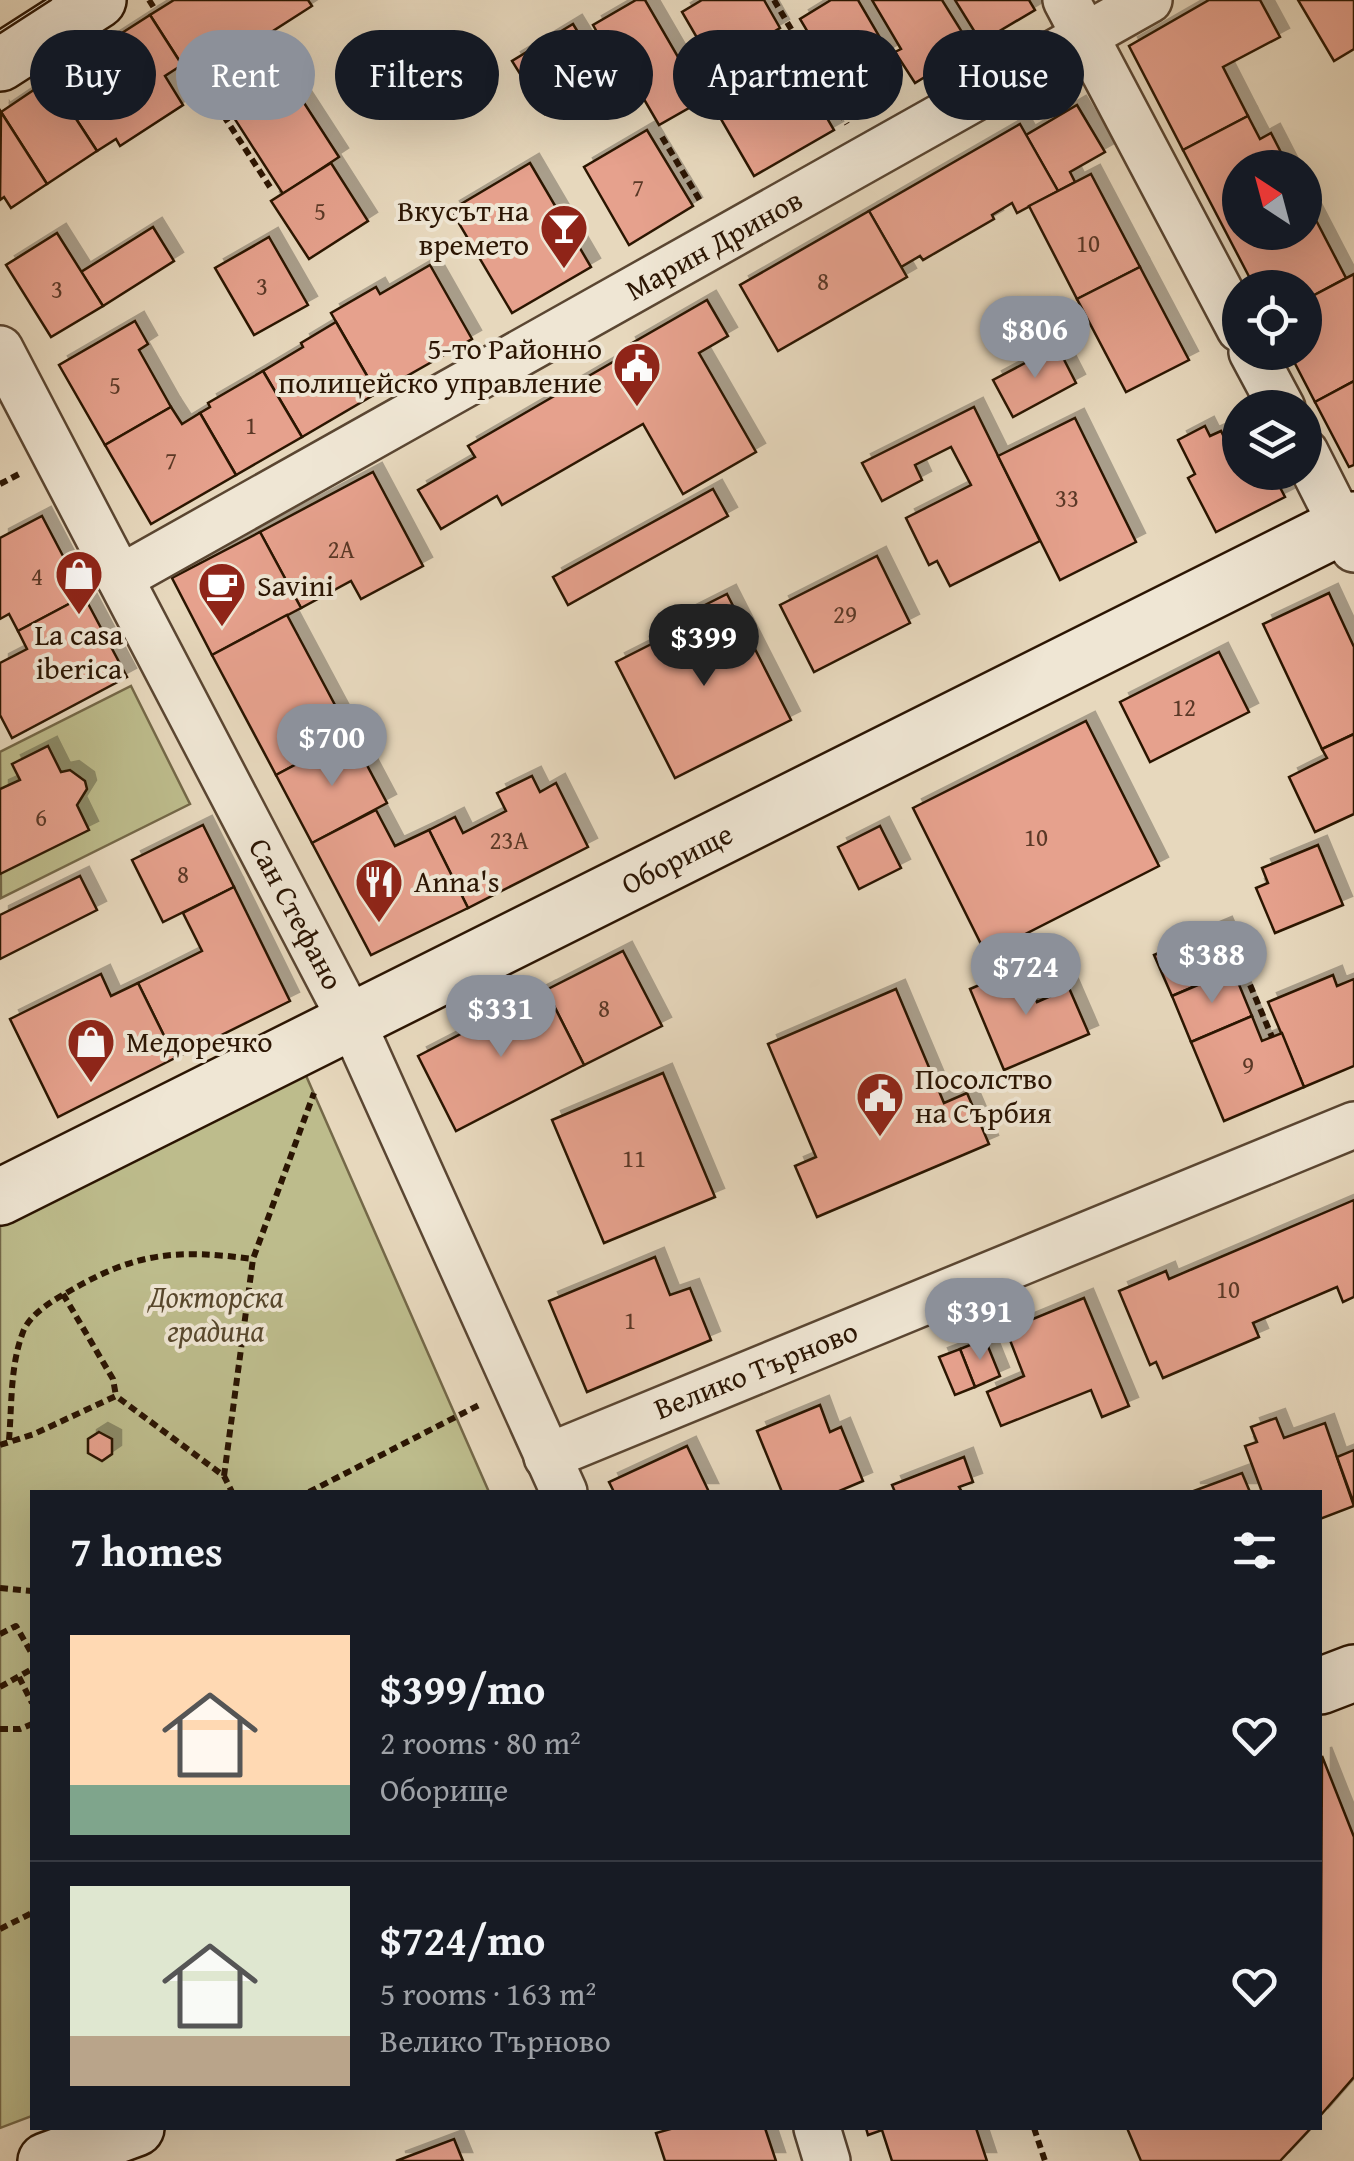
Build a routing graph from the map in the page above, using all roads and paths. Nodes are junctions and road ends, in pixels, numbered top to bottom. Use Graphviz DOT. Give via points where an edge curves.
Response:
graph roads {
  1 [pos="98,0"];
  2 [pos="149,0"];
  3 [pos="774,0"];
  4 [pos="1150,0"];
  5 [pos="156,11"];
  6 [pos="1076,18"];
  7 [pos="0,63"];
  8 [pos="226,120"];
  9 [pos="662,136"];
  10 [pos="867,159"];
  11 [pos="270,188"];
  12 [pos="723,240"];
  13 [pos="1222,295"];
  14 [pos="0,349"];
  15 [pos="1322,482"];
  16 [pos="1351,532"];
  17 [pos="120,578"];
  18 [pos="1240,961"];
  19 [pos="352,1022"];
  20 [pos="1272,1037"];
  21 [pos="1354,1125"];
  22 [pos="0,1197"];
  23 [pos="253,1258"];
  24 [pos="63,1294"];
  25 [pos="515,1387"];
  26 [pos="116,1396"];
  27 [pos="10,1440"];
  28 [pos="0,1444"];
  29 [pos="556,1475"];
  30 [pos="224,1476"];
  31 [pos="231,1490"];
  32 [pos="313,1490"];
  33 [pos="0,1588"];
  34 [pos="30,1592"];
  35 [pos="0,1634"];
  36 [pos="30,1642"];
  37 [pos="30,1670"];
  38 [pos="1354,1673"];
  39 [pos="19,1677"];
  40 [pos="1322,1685"];
  41 [pos="0,1687"];
  42 [pos="30,1699"];
  43 [pos="30,1725"];
  44 [pos="0,1729"];
  45 [pos="30,1914"];
  46 [pos="0,1929"];
  47 [pos="131,2130"];
  48 [pos="818,2130"];
  49 [pos="1035,2130"];
  50 [pos="46,2161"];
  51 [pos="827,2161"];
  52 [pos="1045,2161"];
  1 -- 7 [label="street"];
  2 -- 5 [label="path"];
  3 -- 10 [label="path"];
  4 -- 6 [label="street, Марин Дринов"];
  6 -- 10 [label="street, Марин Дринов"];
  6 -- 13 [label="street"];
  8 -- 11 [label="path"];
  9 -- 12 [label="path"];
  10 -- 12 [label="street, Марин Дринов"];
  12 -- 17 [label="street, Марин Дринов"];
  14 -- 17 [label="street, Сан Стефано"];
  15 -- 16 [label="street"];
  16 -- 19 [label="street, Оборище"];
  17 -- 19 [label="street, Сан Стефано"];
  18 -- 20 [label="path"];
  19 -- 22 [label="street, Оборище"];
  19 -- 23 [label="path" via="314,1093"];
  19 -- 25 [label="street, Сан Стефано"];
  21 -- 29 [label="street, Велико Търново"];
  23 -- 24 [label="path" via="150,1255"];
  23 -- 30 [label="path"];
  24 -- 26 [label="path"];
  24 -- 27 [label="path" via="24,1328 15,1359"];
  25 -- 29 [label="street, Сан Стефано"];
  25 -- 32 [label="path"];
  26 -- 27 [label="path"];
  26 -- 30 [label="path"];
  27 -- 28 [label="path"];
  30 -- 31 [label="path"];
  33 -- 34 [label="path"];
  35 -- 36 [label="path" via="16,1626"];
  37 -- 39 [label="path"];
  38 -- 40 [label="street"];
  39 -- 41 [label="path"];
  39 -- 42 [label="path"];
  43 -- 44 [label="path"];
  45 -- 46 [label="path"];
  47 -- 50 [label="street"];
  48 -- 51 [label="street"];
  49 -- 52 [label="path"];
}
